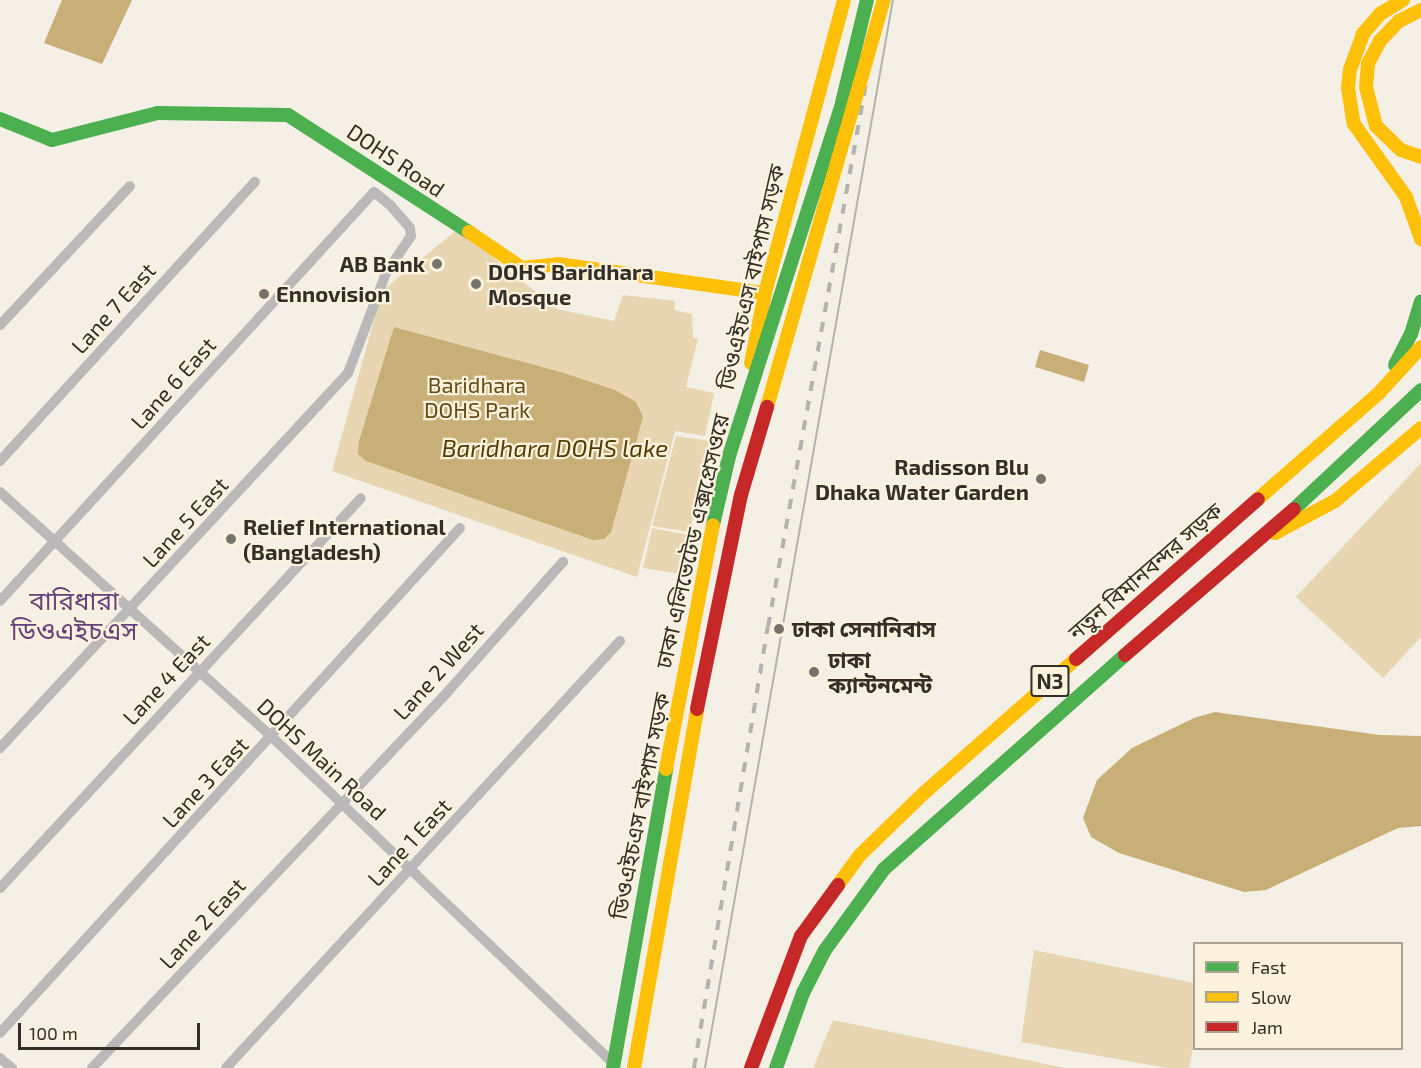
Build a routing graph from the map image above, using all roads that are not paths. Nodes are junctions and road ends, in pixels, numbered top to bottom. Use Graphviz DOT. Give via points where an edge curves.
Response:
graph roads {
  1 [pos="844,0"];
  2 [pos="867,0"];
  3 [pos="884,0"];
  4 [pos="1403,0"];
  5 [pos="1421,10"];
  6 [pos="0,119"];
  7 [pos="1421,157"];
  8 [pos="255,182"];
  9 [pos="130,186"];
  10 [pos="374,192"];
  11 [pos="1421,238"];
  12 [pos="765,293"];
  13 [pos="1421,301"];
  14 [pos="0,325"];
  15 [pos="1421,347"];
  16 [pos="1421,390"];
  17 [pos="1379,393"];
  18 [pos="1421,428"];
  19 [pos="0,461"];
  20 [pos="0,492"];
  21 [pos="361,498"];
  22 [pos="460,528"];
  23 [pos="1260,538"];
  24 [pos="56,540"];
  25 [pos="563,562"];
  26 [pos="0,601"];
  27 [pos="131,609"];
  28 [pos="620,642"];
  29 [pos="1071,662"];
  30 [pos="200,672"];
  31 [pos="1089,684"];
  32 [pos="272,737"];
  33 [pos="0,748"];
  34 [pos="340,804"];
  35 [pos="411,868"];
  36 [pos="0,888"];
  37 [pos="0,1033"];
  38 [pos="0,1058"];
  39 [pos="611,1066"];
  40 [pos="12,1068"];
  41 [pos="92,1068"];
  42 [pos="226,1068"];
  43 [pos="634,1068"];
  44 [pos="751,1068"];
  45 [pos="776,1068"];
  1 -- 12 [label="main road, ডিওএইচএস বাইপাস সড়ক"];
  2 -- 39 [label="main road, ঢাকা এলিভেটেড এক্সপ্রেসওয়ে, bridge" via="842,104 729,456 694,610"];
  3 -- 43 [label="main road, ঢাকা এলিভেটেড এক্সপ্রেসওয়ে, bridge" via="738,506 714,613"];
  4 -- 11 [label="main road" via="1381,13 1363,34 1350,69 1348,88 1354,124 1407,197"];
  5 -- 7 [label="main road" via="1399,21 1380,41 1368,64 1366,87 1377,126 1401,150"];
  6 -- 12 [label="main road, DOHS Road" via="52,140 158,113 288,115 522,268 558,264"];
  8 -- 19 [label="street, Lane 7 East"];
  9 -- 14 [label="street"];
  10 -- 24 [label="street, Lane 6 East"];
  10 -- 27 [label="street, Lane 5 East" via="403,219 411,236 386,273 348,373"];
  12 -- 39 [label="main road, ডিওএইচএস বাইপাস সড়ক"];
  13 -- 17 [label="main road" via="1411,334"];
  15 -- 17 [label="main road, নতুন বিমানবন্দর সড়ক / N3"];
  16 -- 23 [label="main road, N3"];
  17 -- 29 [label="main road, নতুন বিমানবন্দর সড়ক / N3"];
  18 -- 23 [label="main road" via="1363,479 1309,517"];
  20 -- 24 [label="street, DOHS Main Road"];
  21 -- 30 [label="street, Lane 4 East"];
  22 -- 32 [label="street, Lane 3 East"];
  23 -- 31 [label="main road, N3"];
  24 -- 26 [label="street, Lane 6 East"];
  24 -- 27 [label="street, DOHS Main Road"];
  25 -- 34 [label="street, Lane 2 West" via="443,697"];
  27 -- 30 [label="street, DOHS Main Road"];
  27 -- 33 [label="street, Lane 5 East"];
  28 -- 35 [label="street, Lane 1 East"];
  29 -- 31 [label="main road"];
  29 -- 44 [label="main road, নতুন বিমানবন্দর সড়ক / N3" via="924,793 842,876 801,936"];
  30 -- 32 [label="street, DOHS Main Road"];
  30 -- 36 [label="street, Lane 4 East"];
  31 -- 45 [label="main road, N3" via="919,834 868,887 825,950 803,993"];
  32 -- 34 [label="street, DOHS Main Road"];
  32 -- 37 [label="street, Lane 3 East"];
  34 -- 35 [label="street, DOHS Main Road"];
  34 -- 41 [label="street, Lane 2 East"];
  35 -- 39 [label="street, DOHS Main Road"];
  35 -- 42 [label="street, Lane 1 East"];
  38 -- 40 [label="street"];
}
